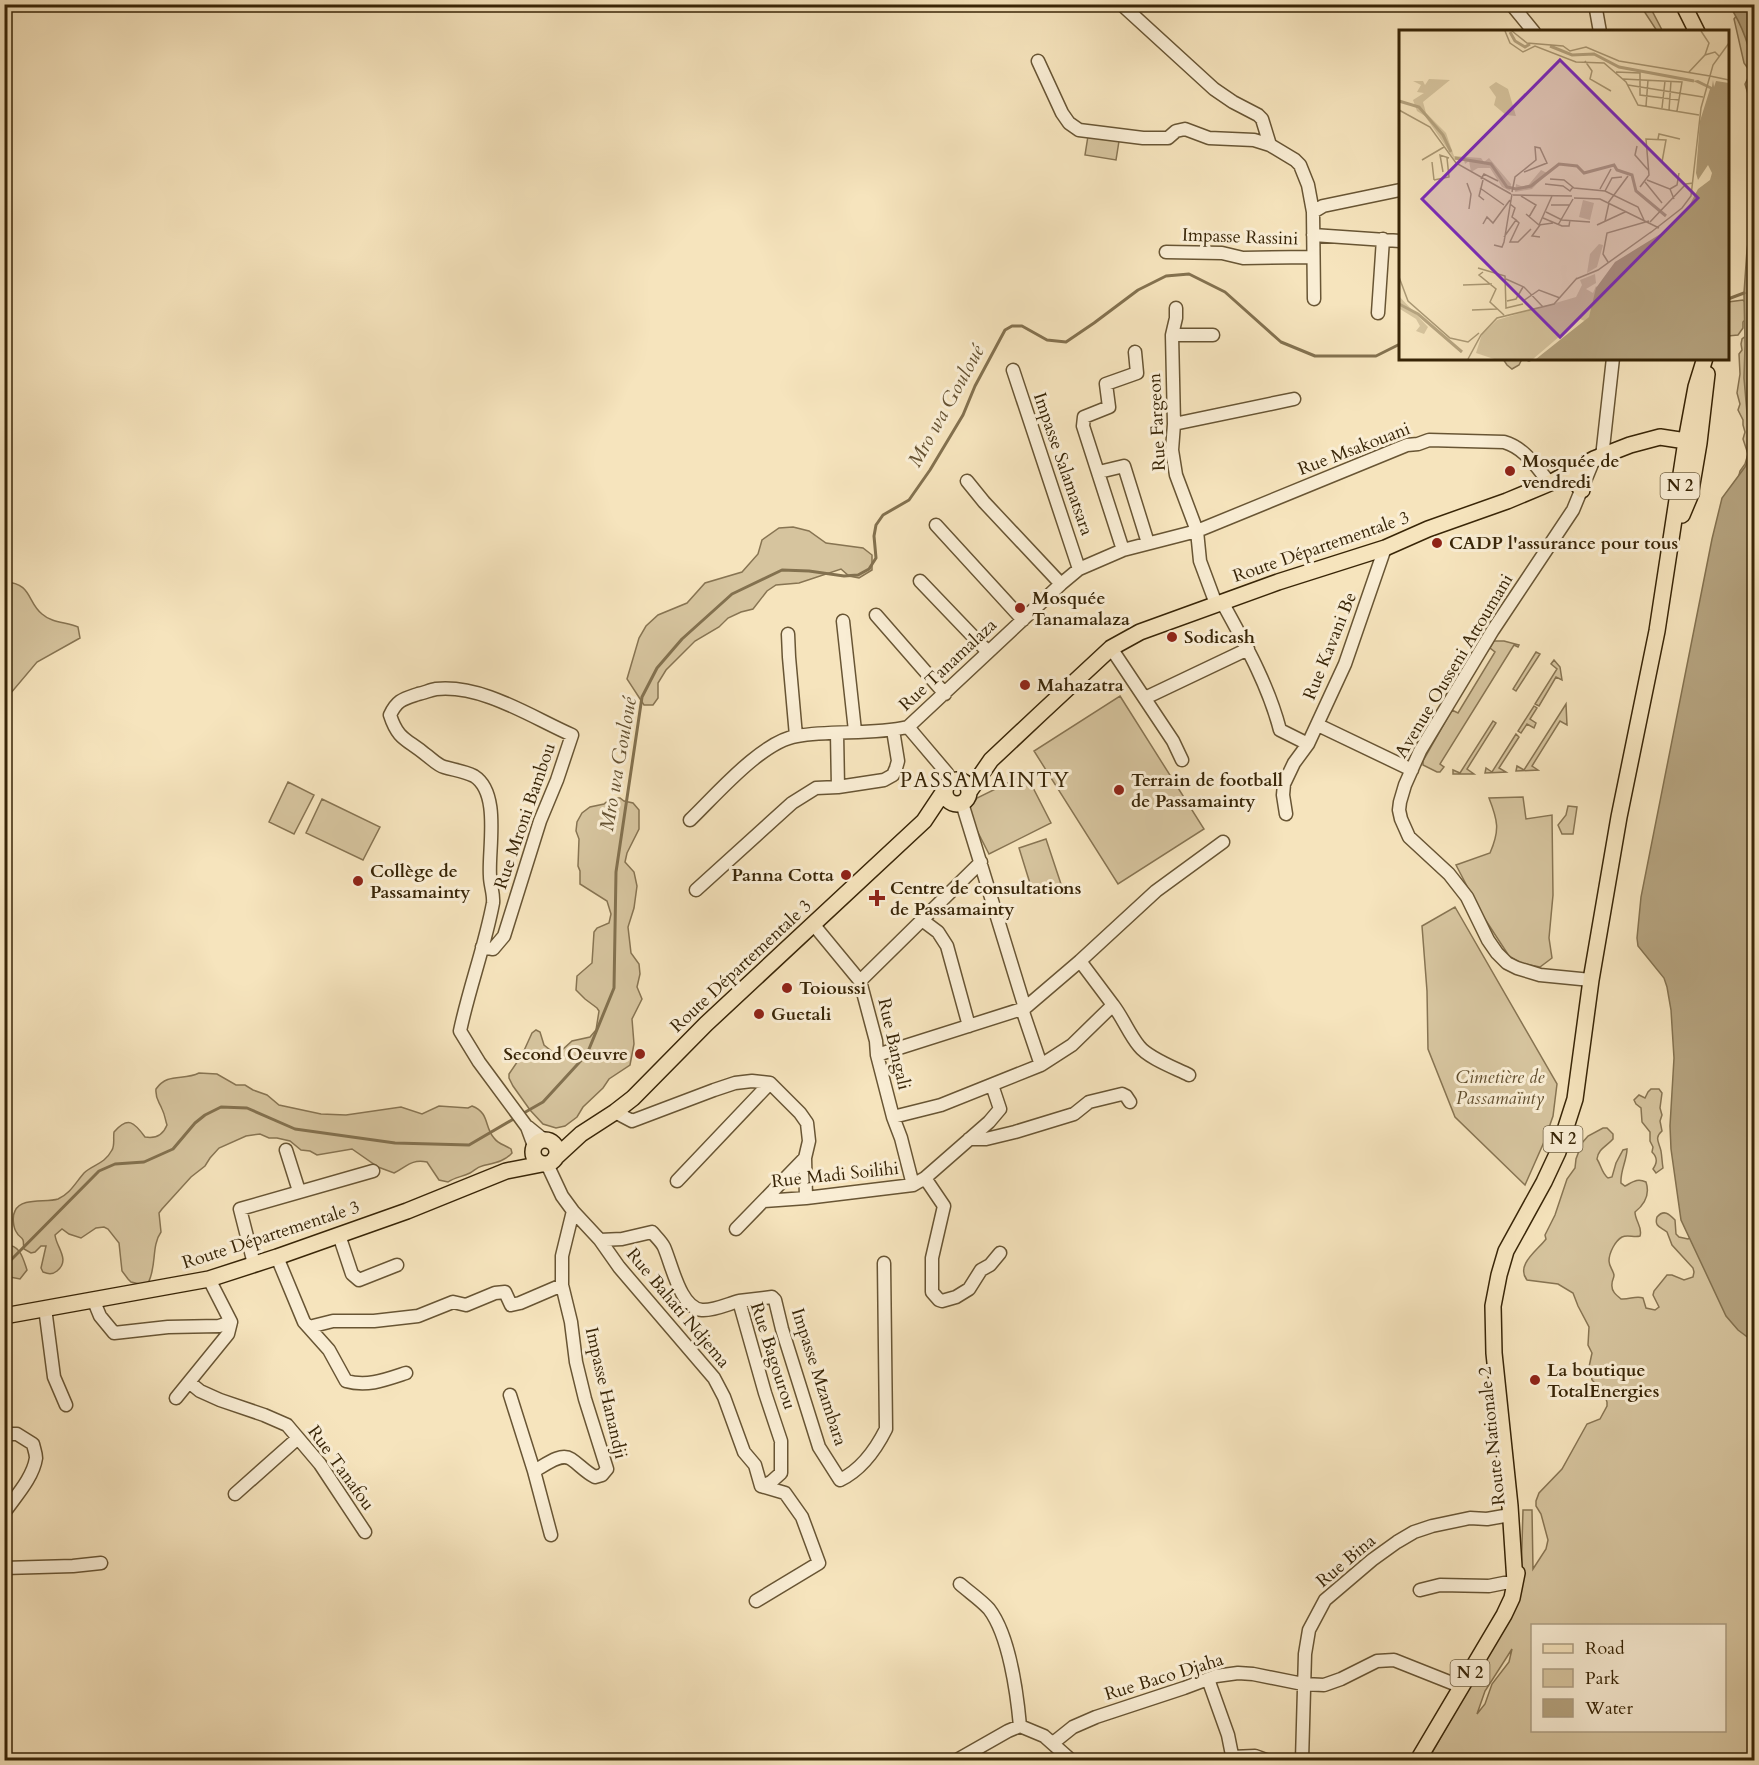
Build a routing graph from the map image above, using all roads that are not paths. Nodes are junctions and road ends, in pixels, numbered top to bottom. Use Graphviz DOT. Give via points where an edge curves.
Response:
graph roads {
  1 [pos="1121,4"];
  2 [pos="1511,4"];
  3 [pos="1595,4"];
  4 [pos="1683,4"];
  5 [pos="1532,30"];
  6 [pos="1600,30"];
  7 [pos="1696,30"];
  8 [pos="1038,61"];
  9 [pos="1270,145"];
  10 [pos="1399,190"];
  11 [pos="1313,212"];
  12 [pos="1314,235"];
  13 [pos="1383,239"];
  14 [pos="1399,241"];
  15 [pos="1166,252"];
  16 [pos="1312,257"];
  17 [pos="1314,299"];
  18 [pos="1176,308"];
  19 [pos="1378,314"];
  20 [pos="1172,335"];
  21 [pos="1214,335"];
  22 [pos="1135,352"];
  23 [pos="1613,360"];
  24 [pos="1705,360"];
  25 [pos="1013,370"];
  26 [pos="1294,399"];
  27 [pos="1174,424"];
  28 [pos="1692,442"];
  29 [pos="1598,458"];
  30 [pos="1099,472"];
  31 [pos="1566,475"];
  32 [pos="967,481"];
  33 [pos="1550,483"];
  34 [pos="1582,490"];
  35 [pos="936,525"];
  36 [pos="1197,531"];
  37 [pos="1148,543"];
  38 [pos="1385,548"];
  39 [pos="1123,550"];
  40 [pos="1079,569"];
  41 [pos="920,581"];
  42 [pos="1061,584"];
  43 [pos="1219,603"];
  44 [pos="876,615"];
  45 [pos="1023,620"];
  46 [pos="843,621"];
  47 [pos="788,634"];
  48 [pos="1111,648"];
  49 [pos="1248,649"];
  50 [pos="988,652"];
  51 [pos="945,694"];
  52 [pos="1145,698"];
  53 [pos="1318,725"];
  54 [pos="908,727"];
  55 [pos="893,730"];
  56 [pos="855,731"];
  57 [pos="837,734"];
  58 [pos="796,736"];
  59 [pos="1308,744"];
  60 [pos="1182,760"];
  61 [pos="1412,770"];
  62 [pos="838,787"];
  63 [pos="956,792"];
  64 [pos="1286,814"];
  65 [pos="690,820"];
  66 [pos="1223,842"];
  67 [pos="981,862"];
  68 [pos="696,890"];
  69 [pos="922,920"];
  70 [pos="813,924"];
  71 [pos="482,947"];
  72 [pos="1080,961"];
  73 [pos="1591,980"];
  74 [pos="860,981"];
  75 [pos="1113,1005"];
  76 [pos="1025,1008"];
  77 [pos="969,1026"];
  78 [pos="877,1055"];
  79 [pos="1041,1065"];
  80 [pos="1189,1075"];
  81 [pos="770,1083"];
  82 [pos="992,1085"];
  83 [pos="1130,1102"];
  84 [pos="615,1112"];
  85 [pos="892,1116"];
  86 [pos="581,1134"];
  87 [pos="969,1139"];
  88 [pos="540,1144"];
  89 [pos="286,1150"];
  90 [pos="806,1158"];
  91 [pos="548,1162"];
  92 [pos="373,1171"];
  93 [pos="506,1171"];
  94 [pos="925,1178"];
  95 [pos="676,1181"];
  96 [pos="913,1185"];
  97 [pos="299,1191"];
  98 [pos="806,1198"];
  99 [pos="764,1201"];
  100 [pos="573,1211"];
  101 [pos="736,1229"];
  102 [pos="339,1235"];
  103 [pos="600,1240"];
  104 [pos="1000,1253"];
  105 [pos="277,1257"];
  106 [pos="884,1263"];
  107 [pos="255,1264"];
  108 [pos="397,1265"];
  109 [pos="209,1279"];
  110 [pos="562,1285"];
  111 [pos="1497,1286"];
  112 [pos="93,1299"];
  113 [pos="739,1301"];
  114 [pos="45,1308"];
  115 [pos="4,1316"];
  116 [pos="231,1322"];
  117 [pos="309,1327"];
  118 [pos="406,1373"];
  119 [pos="189,1382"];
  120 [pos="510,1395"];
  121 [pos="176,1398"];
  122 [pos="66,1405"];
  123 [pos="1502,1423"];
  124 [pos="4,1434"];
  125 [pos="298,1438"];
  126 [pos="1515,1462"];
  127 [pos="534,1471"];
  128 [pos="761,1486"];
  129 [pos="235,1494"];
  130 [pos="4,1513"];
  131 [pos="1510,1515"];
  132 [pos="366,1532"];
  133 [pos="551,1535"];
  134 [pos="101,1563"];
  135 [pos="4,1568"];
  136 [pos="1515,1583"];
  137 [pos="960,1584"];
  138 [pos="1420,1590"];
  139 [pos="756,1601"];
  140 [pos="1208,1679"];
  141 [pos="1303,1684"];
  142 [pos="1462,1687"];
  143 [pos="1020,1726"];
  144 [pos="1053,1743"];
  145 [pos="1233,1759"];
  146 [pos="957,1761"];
  147 [pos="1071,1761"];
  148 [pos="1266,1761"];
  149 [pos="1302,1761"];
  150 [pos="1418,1761"];
  1 -- 9 [label="street" via="1214,89 1258,115"];
  2 -- 5 [label="street"];
  3 -- 6 [label="street"];
  4 -- 7 [label="main road"];
  8 -- 9 [label="street" via="1062,113 1079,130 1168,138 1185,129 1209,138 1254,140"];
  9 -- 11 [label="street" via="1300,165"];
  10 -- 11 [label="street" via="1323,206"];
  11 -- 12 [label="street"];
  12 -- 13 [label="street"];
  12 -- 16 [label="street"];
  13 -- 14 [label="street"];
  13 -- 19 [label="street"];
  15 -- 16 [label="street, Impasse Rassini" via="1222,253 1243,258"];
  16 -- 17 [label="street"];
  18 -- 20 [label="street, Rue Fargeon"];
  20 -- 21 [label="street"];
  20 -- 27 [label="street, Rue Fargeon"];
  22 -- 30 [label="street" via="1137,373 1106,384 1109,407 1084,417 1083,426"];
  23 -- 29 [label="street, Avenue Ousseni Attoumani"];
  24 -- 28 [label="main road" via="1696,387"];
  25 -- 40 [label="street, Impasse Salamatsara"];
  26 -- 27 [label="street"];
  27 -- 36 [label="street, Rue Fargeon" via="1172,450 1176,475"];
  28 -- 29 [label="main road, Route Départementale 3" via="1652,438"];
  28 -- 73 [label="main road, N 2" via="1689,496 1673,531"];
  29 -- 31 [label="main road, Route Départementale 3"];
  29 -- 34 [label="street, Avenue Ousseni Attoumani"];
  30 -- 37 [label="street" via="1124,466"];
  30 -- 39 [label="street"];
  31 -- 33 [label="main road, Route Départementale 3"];
  31 -- 34 [label="main road"];
  32 -- 42 [label="street"];
  33 -- 36 [label="street, Rue Msakouani" via="1512,444 1429,440"];
  33 -- 38 [label="main road, Route Départementale 3"];
  34 -- 61 [label="street, Avenue Ousseni Attoumani" via="1574,510 1482,648"];
  35 -- 45 [label="street"];
  36 -- 37 [label="street, Rue Tanamalaza"];
  36 -- 43 [label="street, Rue Fargeon" via="1200,561"];
  37 -- 39 [label="street, Rue Tanamalaza"];
  38 -- 43 [label="main road, Route Départementale 3"];
  38 -- 53 [label="street, Rue Kavani Be" via="1352,649"];
  39 -- 40 [label="street, Rue Tanamalaza"];
  40 -- 42 [label="street, Rue Tanamalaza"];
  41 -- 50 [label="street"];
  42 -- 45 [label="street, Rue Tanamalaza"];
  43 -- 48 [label="main road, Route Départementale 3" via="1140,632"];
  43 -- 49 [label="street, Rue Fargeon"];
  44 -- 51 [label="street"];
  45 -- 50 [label="street, Rue Tanamalaza"];
  46 -- 56 [label="street"];
  47 -- 58 [label="street"];
  48 -- 52 [label="street"];
  48 -- 63 [label="main road, Route Départementale 3"];
  49 -- 52 [label="street"];
  49 -- 59 [label="street, Rue Fargeon" via="1274,706 1280,730"];
  50 -- 51 [label="street, Rue Tanamalaza"];
  51 -- 54 [label="street, Rue Tanamalaza"];
  52 -- 60 [label="street"];
  53 -- 59 [label="street"];
  53 -- 61 [label="street, Rue Kavani Be"];
  54 -- 55 [label="street, Rue Tanamalaza"];
  54 -- 63 [label="street" via="947,773"];
  55 -- 56 [label="street, Rue Tanamalaza"];
  55 -- 62 [label="street" via="898,761 893,775"];
  56 -- 57 [label="street, Rue Tanamalaza"];
  57 -- 58 [label="street, Rue Tanamalaza"];
  57 -- 62 [label="street"];
  58 -- 65 [label="street, Rue Tanamalaza" via="755,757"];
  59 -- 64 [label="street" via="1284,784"];
  61 -- 73 [label="street, Avenue Ousseni Attoumani" via="1400,802 1401,819 1409,837 1449,874 1467,897 1497,953 1507,963 1531,973"];
  62 -- 68 [label="street" via="816,788 792,803"];
  63 -- 67 [label="street"];
  63 -- 70 [label="main road, Route Départementale 3"];
  66 -- 72 [label="street" via="1156,891"];
  67 -- 69 [label="street"];
  67 -- 76 [label="street"];
  69 -- 74 [label="street"];
  69 -- 77 [label="street" via="938,932 947,946"];
  70 -- 74 [label="street, Rue Bangali"];
  70 -- 84 [label="main road, Route Départementale 3"];
  71 -- 71 [label="street, Rue Mroni Bambou" via="493,949 504,936 572,735 486,696 466,690 436,690 396,704 390,715 404,740 442,766 477,778 487,790 494,900"];
  71 -- 88 [label="street" via="460,1031"];
  72 -- 75 [label="street"];
  72 -- 76 [label="street"];
  73 -- 111 [label="main road, Route Nationale 2 / N 2" via="1572,1111 1551,1167 1509,1244"];
  74 -- 78 [label="street, Rue Bangali"];
  75 -- 79 [label="street" via="1072,1045"];
  75 -- 80 [label="street" via="1140,1048"];
  76 -- 77 [label="street"];
  76 -- 79 [label="street" via="1023,1012"];
  77 -- 78 [label="street"];
  78 -- 85 [label="street, Rue Bangali"];
  79 -- 82 [label="street"];
  81 -- 84 [label="street" via="735,1083 632,1121"];
  81 -- 90 [label="street" via="807,1123"];
  81 -- 95 [label="street"];
  82 -- 85 [label="street" via="941,1105"];
  82 -- 87 [label="street, Rue Madi Soilihi" via="1000,1109"];
  83 -- 87 [label="street" via="1122,1094 1089,1102 1074,1114 1015,1132"];
  84 -- 86 [label="main road, Route Départementale 3"];
  85 -- 96 [label="street, Rue Bangali"];
  86 -- 88 [label="main road, Route Départementale 3"];
  86 -- 91 [label="main road, Route Départementale 3"];
  87 -- 94 [label="street, Rue Madi Soilihi"];
  88 -- 91 [label="main road" via="532,1153 535,1160"];
  88 -- 91 [label="main road" via="556,1147"];
  88 -- 93 [label="main road, Route Départementale 3"];
  89 -- 97 [label="street"];
  90 -- 98 [label="street"];
  90 -- 99 [label="street"];
  91 -- 93 [label="main road, Route Départementale 3"];
  91 -- 100 [label="street, Rue Bahati Ndjema"];
  92 -- 97 [label="street"];
  93 -- 102 [label="main road, Route Départementale 3"];
  94 -- 96 [label="street, Rue Madi Soilihi"];
  94 -- 104 [label="street" via="944,1206 932,1258 935,1296 942,1301 969,1289 981,1270"];
  96 -- 98 [label="street, Rue Madi Soilihi"];
  97 -- 107 [label="street" via="240,1209"];
  98 -- 99 [label="street, Rue Madi Soilihi"];
  99 -- 101 [label="street"];
  100 -- 103 [label="street, Rue Bahati Ndjema"];
  100 -- 110 [label="street, Impasse Hanandji" via="562,1256"];
  102 -- 105 [label="main road, Route Départementale 3"];
  102 -- 108 [label="street" via="352,1274 359,1280"];
  103 -- 113 [label="street, Rue Bagourou" via="652,1232 662,1244 682,1295 695,1308 704,1310"];
  103 -- 128 [label="street, Rue Bahati Ndjema" via="714,1378"];
  105 -- 107 [label="main road, Route Départementale 3"];
  105 -- 117 [label="street"];
  106 -- 113 [label="street, Impasse Mzambara" via="886,1429 867,1458 840,1480 819,1447 775,1300 772,1297"];
  107 -- 109 [label="main road, Route Départementale 3"];
  109 -- 112 [label="main road, Route Départementale 3"];
  109 -- 116 [label="street"];
  110 -- 117 [label="street" via="511,1305 505,1292 495,1293 466,1305 453,1302 418,1316 333,1321"];
  110 -- 127 [label="street, Impasse Hanandji" via="576,1362 607,1468 595,1477 564,1456"];
  111 -- 123 [label="main road, Route Nationale 2 / N 2" via="1493,1306 1494,1353"];
  111 -- 126 [label="main road, Route Nationale 2 / N 2"];
  112 -- 114 [label="main road, Route Départementale 3"];
  112 -- 116 [label="street" via="114,1333"];
  113 -- 128 [label="street, Rue Bagourou" via="781,1442 781,1473"];
  114 -- 115 [label="main road, Route Départementale 3"];
  114 -- 122 [label="street" via="54,1377"];
  116 -- 119 [label="street" via="228,1335"];
  117 -- 118 [label="street" via="346,1381 375,1383"];
  119 -- 121 [label="street"];
  119 -- 125 [label="street, Rue Tanafou" via="220,1400 287,1425"];
  120 -- 127 [label="street"];
  123 -- 126 [label="main road, N 2"];
  123 -- 131 [label="main road, Route Nationale 2 / N 2"];
  124 -- 130 [label="street" via="16,1434 33,1444 36,1455 30,1473"];
  125 -- 129 [label="street"];
  125 -- 132 [label="street, Rue Tanafou"];
  126 -- 136 [label="main road, Route Nationale 2 / N 2" via="1520,1538"];
  127 -- 133 [label="street"];
  128 -- 139 [label="street" via="785,1493 802,1517 819,1563"];
  131 -- 136 [label="main road, Route Nationale 2 / N 2"];
  131 -- 141 [label="street, Rue Bina" via="1432,1526 1404,1538 1372,1560 1325,1599 1309,1630"];
  134 -- 135 [label="street"];
  136 -- 138 [label="street" via="1440,1585"];
  136 -- 142 [label="main road, Route Nationale 2 / N 2" via="1504,1615"];
  137 -- 143 [label="street" via="988,1608 1000,1626"];
  140 -- 141 [label="street, Rue Baco Djaha" via="1238,1673"];
  140 -- 144 [label="street, Rue Baco Djaha" via="1096,1717 1073,1727"];
  140 -- 145 [label="street"];
  141 -- 142 [label="street, Rue Baco Djaha" via="1324,1685 1377,1661 1394,1660"];
  141 -- 149 [label="street, Rue Bina"];
  142 -- 150 [label="main road, Route Nationale 2 / N 2"];
  143 -- 144 [label="street"];
  143 -- 146 [label="street"];
  144 -- 147 [label="street"];
  145 -- 148 [label="street" via="1255,1756"];
}
